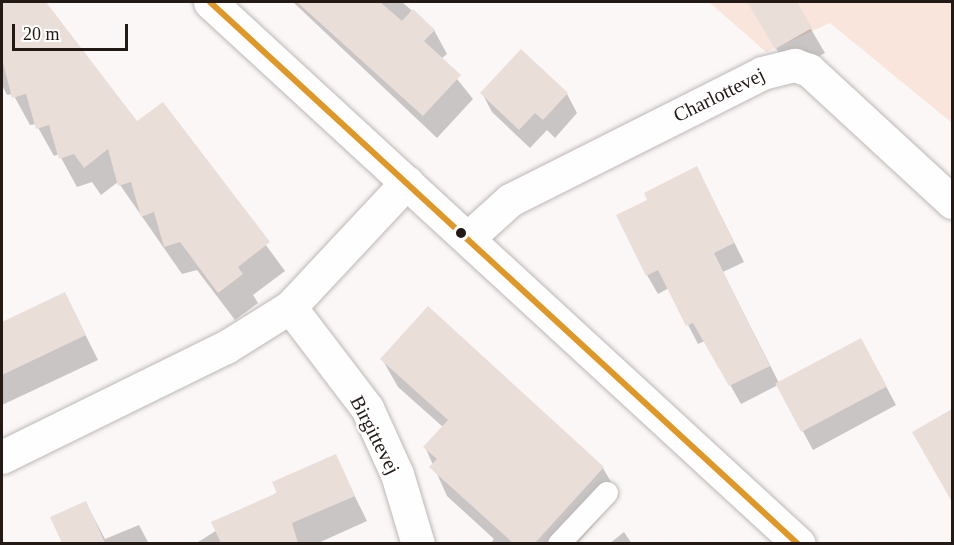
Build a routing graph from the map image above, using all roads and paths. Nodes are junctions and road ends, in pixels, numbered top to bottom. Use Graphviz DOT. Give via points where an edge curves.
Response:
graph roads {
  1 [pos="210,2"];
  2 [pos="407,182"];
  3 [pos="952,202"];
  4 [pos="468,238"];
  5 [pos="290,307"];
  6 [pos="2,457"];
  7 [pos="607,492"];
  8 [pos="418,543"];
  9 [pos="560,543"];
  10 [pos="799,543"];
  1 -- 2 [label="street"];
  2 -- 4 [label="street"];
  2 -- 5 [label="street"];
  3 -- 4 [label="street, Charlottevej" via="809,70 795,65 762,73 510,200"];
  4 -- 10 [label="street"];
  5 -- 6 [label="street" via="226,348"];
  5 -- 8 [label="street, Birgittevej" via="366,408 397,474"];
  7 -- 9 [label="lane"];
}
